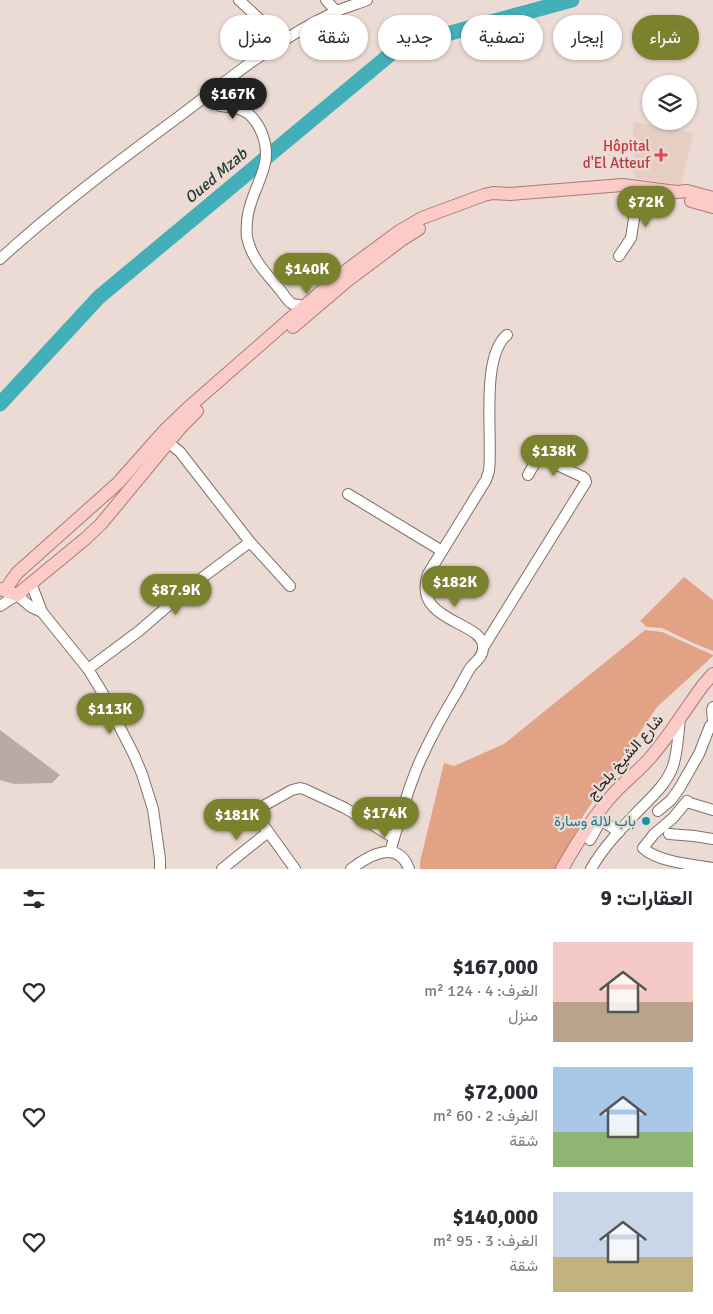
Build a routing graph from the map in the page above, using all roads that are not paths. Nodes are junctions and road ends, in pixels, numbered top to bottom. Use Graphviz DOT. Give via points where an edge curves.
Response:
graph roads {
  1 [pos="239,0"];
  2 [pos="326,0"];
  3 [pos="368,0"];
  4 [pos="336,11"];
  5 [pos="255,15"];
  6 [pos="290,37"];
  7 [pos="256,60"];
  8 [pos="207,95"];
  9 [pos="639,187"];
  10 [pos="677,192"];
  11 [pos="713,198"];
  12 [pos="713,208"];
  13 [pos="619,256"];
  14 [pos="0,259"];
  15 [pos="299,313"];
  16 [pos="507,335"];
  17 [pos="163,441"];
  18 [pos="528,475"];
  19 [pos="123,488"];
  20 [pos="348,494"];
  21 [pos="250,542"];
  22 [pos="442,551"];
  23 [pos="17,573"];
  24 [pos="31,583"];
  25 [pos="290,586"];
  26 [pos="1,588"];
  27 [pos="17,595"];
  28 [pos="0,606"];
  29 [pos="42,612"];
  30 [pos="484,646"];
  31 [pos="88,669"];
  32 [pos="713,674"];
  33 [pos="713,707"];
  34 [pos="680,717"];
  35 [pos="713,720"];
  36 [pos="713,725"];
  37 [pos="667,777"];
  38 [pos="681,784"];
  39 [pos="642,807"];
  40 [pos="713,810"];
  41 [pos="658,811"];
  42 [pos="669,821"];
  43 [pos="268,832"];
  44 [pos="619,832"];
  45 [pos="669,834"];
  46 [pos="394,838"];
  47 [pos="713,839"];
  48 [pos="590,840"];
  49 [pos="390,852"];
  50 [pos="699,868"];
  51 [pos="713,868"];
  52 [pos="160,869"];
  53 [pos="222,869"];
  54 [pos="294,869"];
  55 [pos="351,869"];
  56 [pos="409,869"];
  57 [pos="562,869"];
  58 [pos="592,869"];
  1 -- 5 [label="street"];
  2 -- 4 [label="street"];
  3 -- 4 [label="street"];
  4 -- 6 [label="street"];
  7 -- 8 [label="street"];
  8 -- 14 [label="street" via="62,206"];
  8 -- 15 [label="street" via="220,106 249,114 264,137 265,166 250,206 246,235 258,263"];
  9 -- 10 [label="main road"];
  9 -- 13 [label="street" via="631,238"];
  9 -- 15 [label="main road" via="613,185 484,195 422,218 390,237 340,275"];
  10 -- 11 [label="main road"];
  10 -- 12 [label="main road" via="683,199"];
  15 -- 17 [label="main road" via="189,407"];
  16 -- 22 [label="street" via="496,350 492,375 489,471"];
  17 -- 19 [label="main road"];
  17 -- 21 [label="street" via="180,452"];
  18 -- 30 [label="street" via="537,460 542,458 583,477 586,482"];
  19 -- 23 [label="main road"];
  19 -- 24 [label="main road" via="90,535"];
  20 -- 22 [label="street"];
  21 -- 25 [label="street"];
  21 -- 31 [label="street"];
  22 -- 30 [label="street" via="426,580 430,603 441,614 480,637"];
  23 -- 24 [label="main road" via="24,574"];
  23 -- 26 [label="main road"];
  24 -- 27 [label="main road"];
  24 -- 29 [label="street"];
  26 -- 27 [label="main road"];
  27 -- 28 [label="street"];
  27 -- 29 [label="street"];
  29 -- 31 [label="street"];
  30 -- 46 [label="street" via="419,763"];
  31 -- 52 [label="street" via="142,774 153,809"];
  32 -- 34 [label="main road, شارع الشيخ بلحاج"];
  33 -- 35 [label="street"];
  34 -- 37 [label="street" via="676,752"];
  34 -- 57 [label="main road, شارع الشيخ بلحاج" via="651,756 602,807"];
  36 -- 38 [label="street"];
  37 -- 38 [label="street"];
  37 -- 39 [label="street"];
  38 -- 41 [label="street" via="671,800"];
  39 -- 41 [label="street" via="647,810 654,806"];
  39 -- 44 [label="street"];
  40 -- 42 [label="street" via="688,801"];
  41 -- 42 [label="street"];
  42 -- 50 [label="street" via="643,848 656,856"];
  43 -- 46 [label="street" via="259,819 260,810 300,788 345,808"];
  43 -- 53 [label="street"];
  43 -- 54 [label="street"];
  44 -- 48 [label="street" via="601,820"];
  44 -- 58 [label="street"];
  45 -- 47 [label="street"];
  46 -- 49 [label="street"];
  49 -- 55 [label="street" via="372,855"];
  49 -- 56 [label="street" via="402,858"];
  50 -- 51 [label="street"];
}
